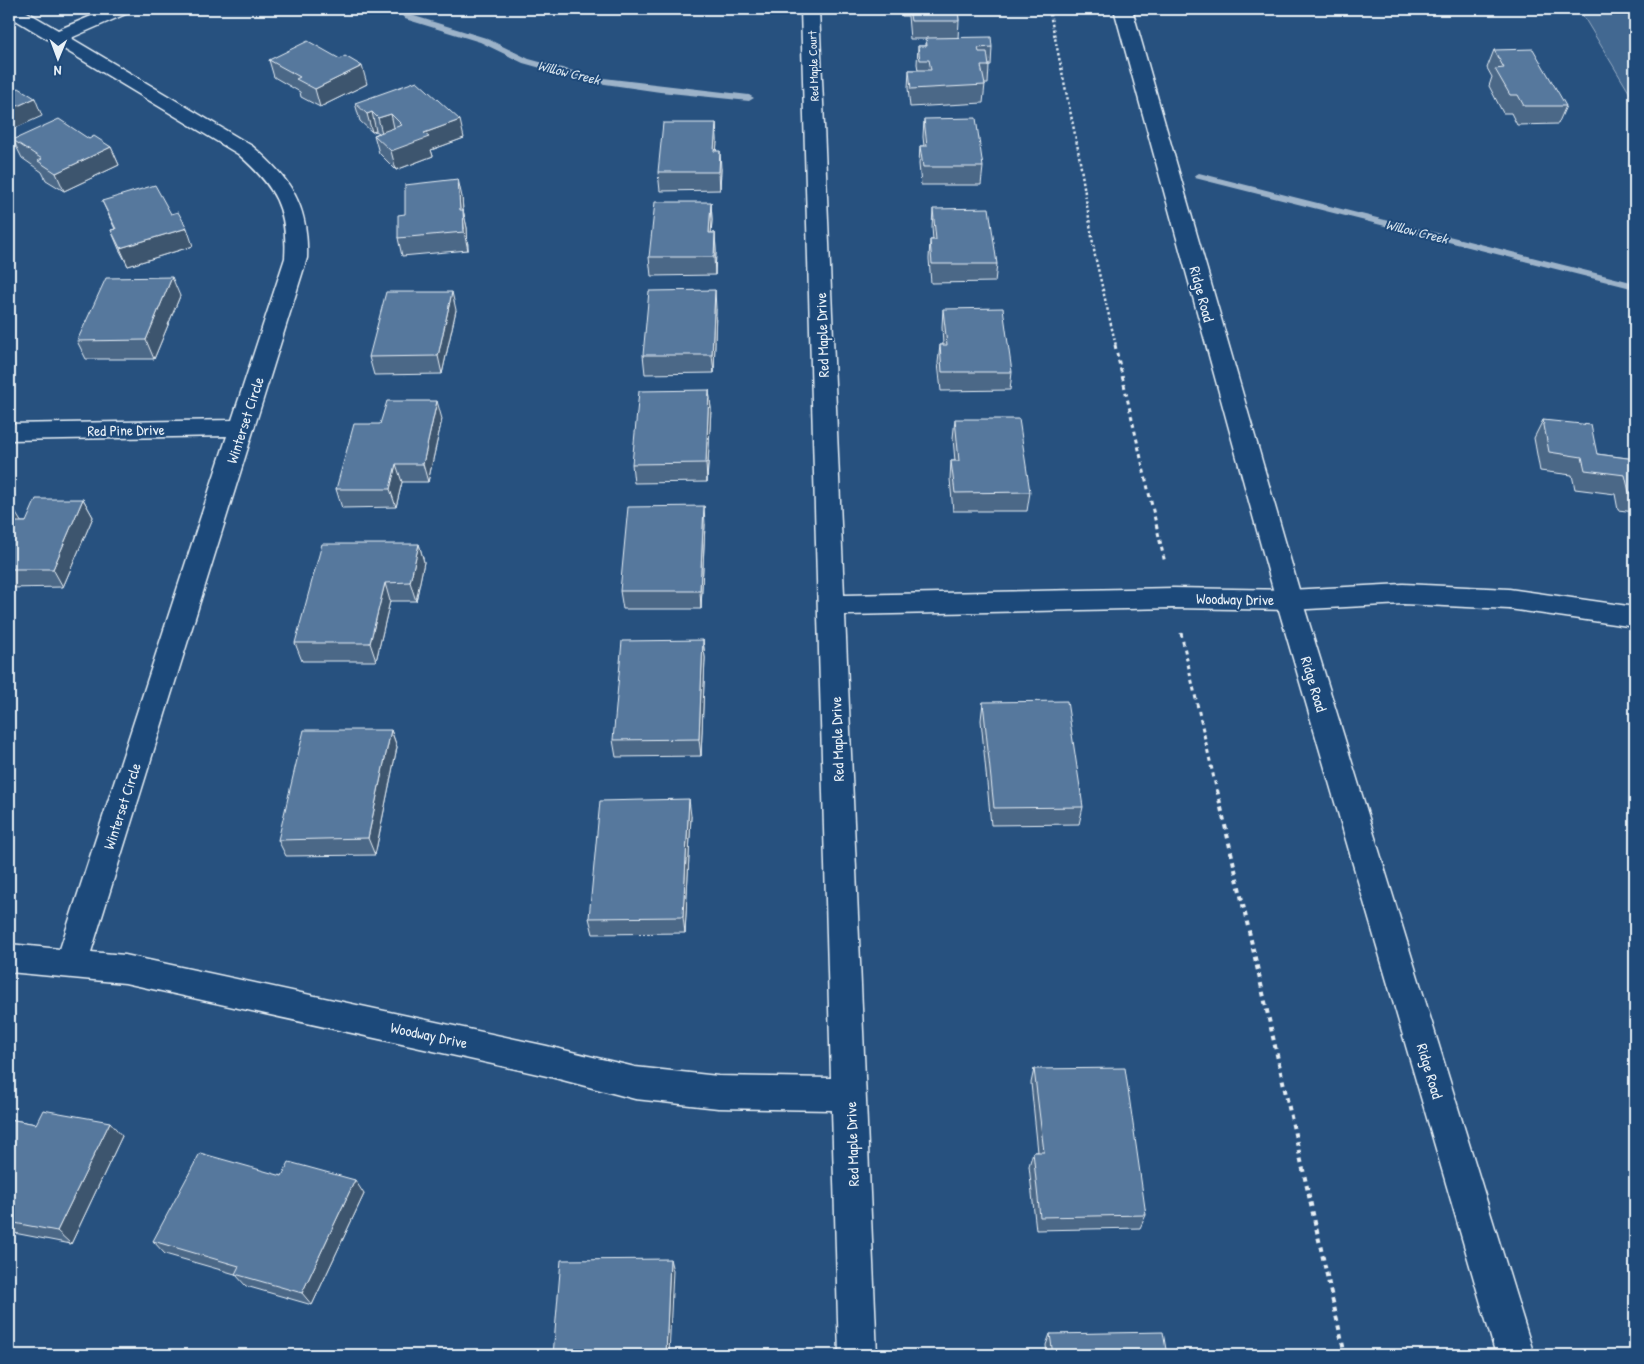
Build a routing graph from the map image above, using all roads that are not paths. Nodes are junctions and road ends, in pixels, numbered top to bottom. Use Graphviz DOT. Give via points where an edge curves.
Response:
graph roads {
  1 [pos="10,9"];
  2 [pos="122,9"];
  3 [pos="810,9"];
  4 [pos="1123,9"];
  5 [pos="58,37"];
  6 [pos="815,124"];
  7 [pos="243,428"];
  8 [pos="9,432"];
  9 [pos="1289,600"];
  10 [pos="832,605"];
  11 [pos="1635,617"];
  12 [pos="9,958"];
  13 [pos="71,964"];
  14 [pos="850,1094"];
  15 [pos="858,1355"];
  16 [pos="1516,1355"];
  1 -- 5 [label="street, Winterset Circle"];
  2 -- 5 [label="street"];
  3 -- 6 [label="street, Red Maple Court"];
  4 -- 9 [label="street, Ridge Road"];
  5 -- 7 [label="street, Winterset Circle" via="246,150 267,167 286,192 296,220 296,258"];
  6 -- 10 [label="street, Red Maple Drive"];
  7 -- 8 [label="street, Red Pine Drive"];
  7 -- 13 [label="street, Winterset Circle"];
  9 -- 10 [label="street, Woodway Drive" via="1173,598"];
  9 -- 11 [label="street, Woodway Drive" via="1403,594 1509,599"];
  9 -- 16 [label="street, Ridge Road"];
  10 -- 14 [label="street, Red Maple Drive"];
  12 -- 13 [label="street, Woodway Drive"];
  13 -- 14 [label="street, Woodway Drive" via="135,972 635,1083 718,1092"];
  14 -- 15 [label="street, Red Maple Drive"];
}
